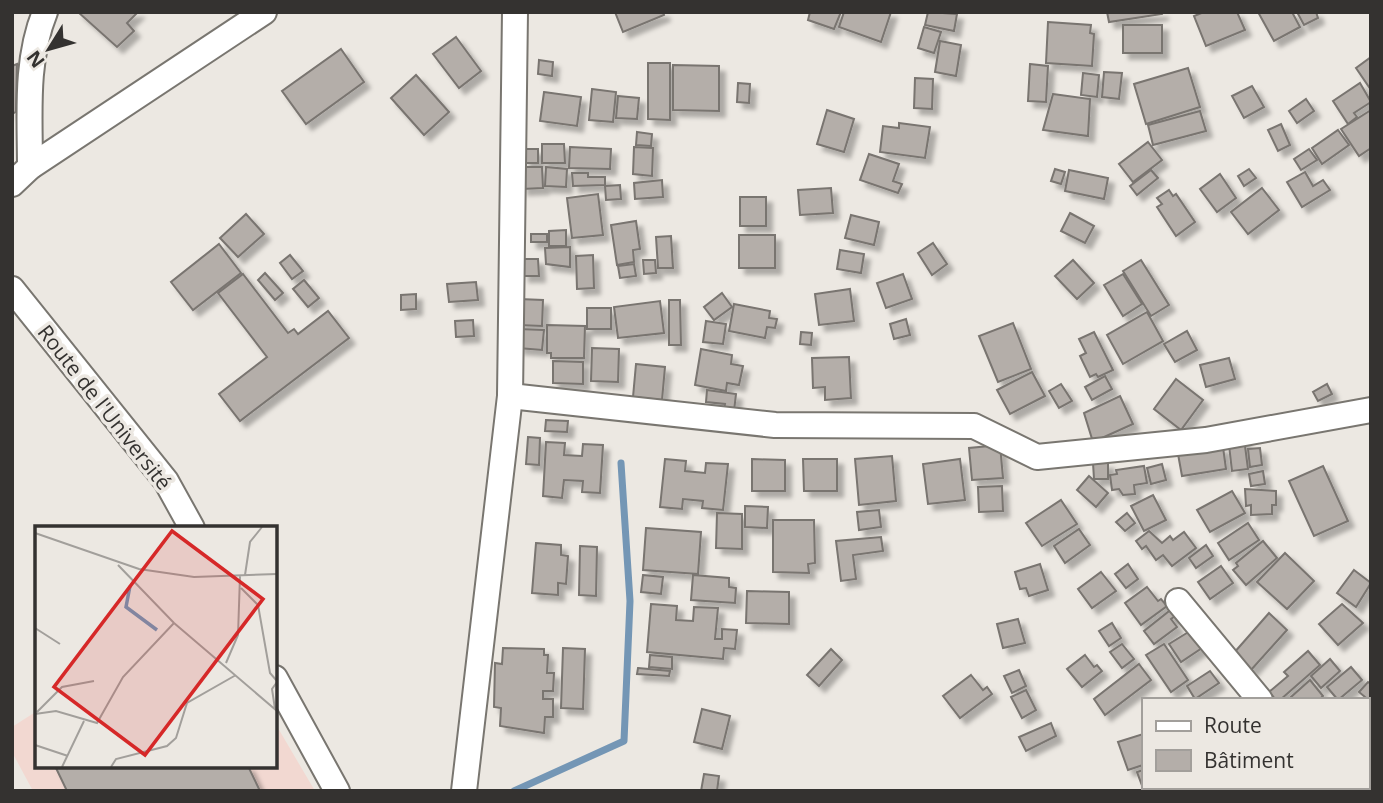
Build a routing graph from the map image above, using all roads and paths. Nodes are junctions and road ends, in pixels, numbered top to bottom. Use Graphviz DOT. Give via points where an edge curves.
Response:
graph roads {
  1 [pos="45,12"];
  2 [pos="264,12"];
  3 [pos="516,12"];
  4 [pos="30,167"];
  5 [pos="12,184"];
  6 [pos="12,289"];
  7 [pos="510,396"];
  8 [pos="1371,410"];
  9 [pos="191,526"];
  10 [pos="1178,601"];
  11 [pos="276,680"];
  12 [pos="1258,698"];
  13 [pos="337,791"];
  14 [pos="464,791"];
  1 -- 4 [label="street" via="36,34 30,74"];
  2 -- 4 [label="street"];
  3 -- 7 [label="street"];
  4 -- 5 [label="street"];
  6 -- 9 [label="street, Route de l'Université" via="166,481"];
  7 -- 8 [label="street" via="775,425 974,426 1037,457 1206,440"];
  7 -- 14 [label="street"];
  10 -- 12 [label="street"];
  11 -- 13 [label="street"];
}
